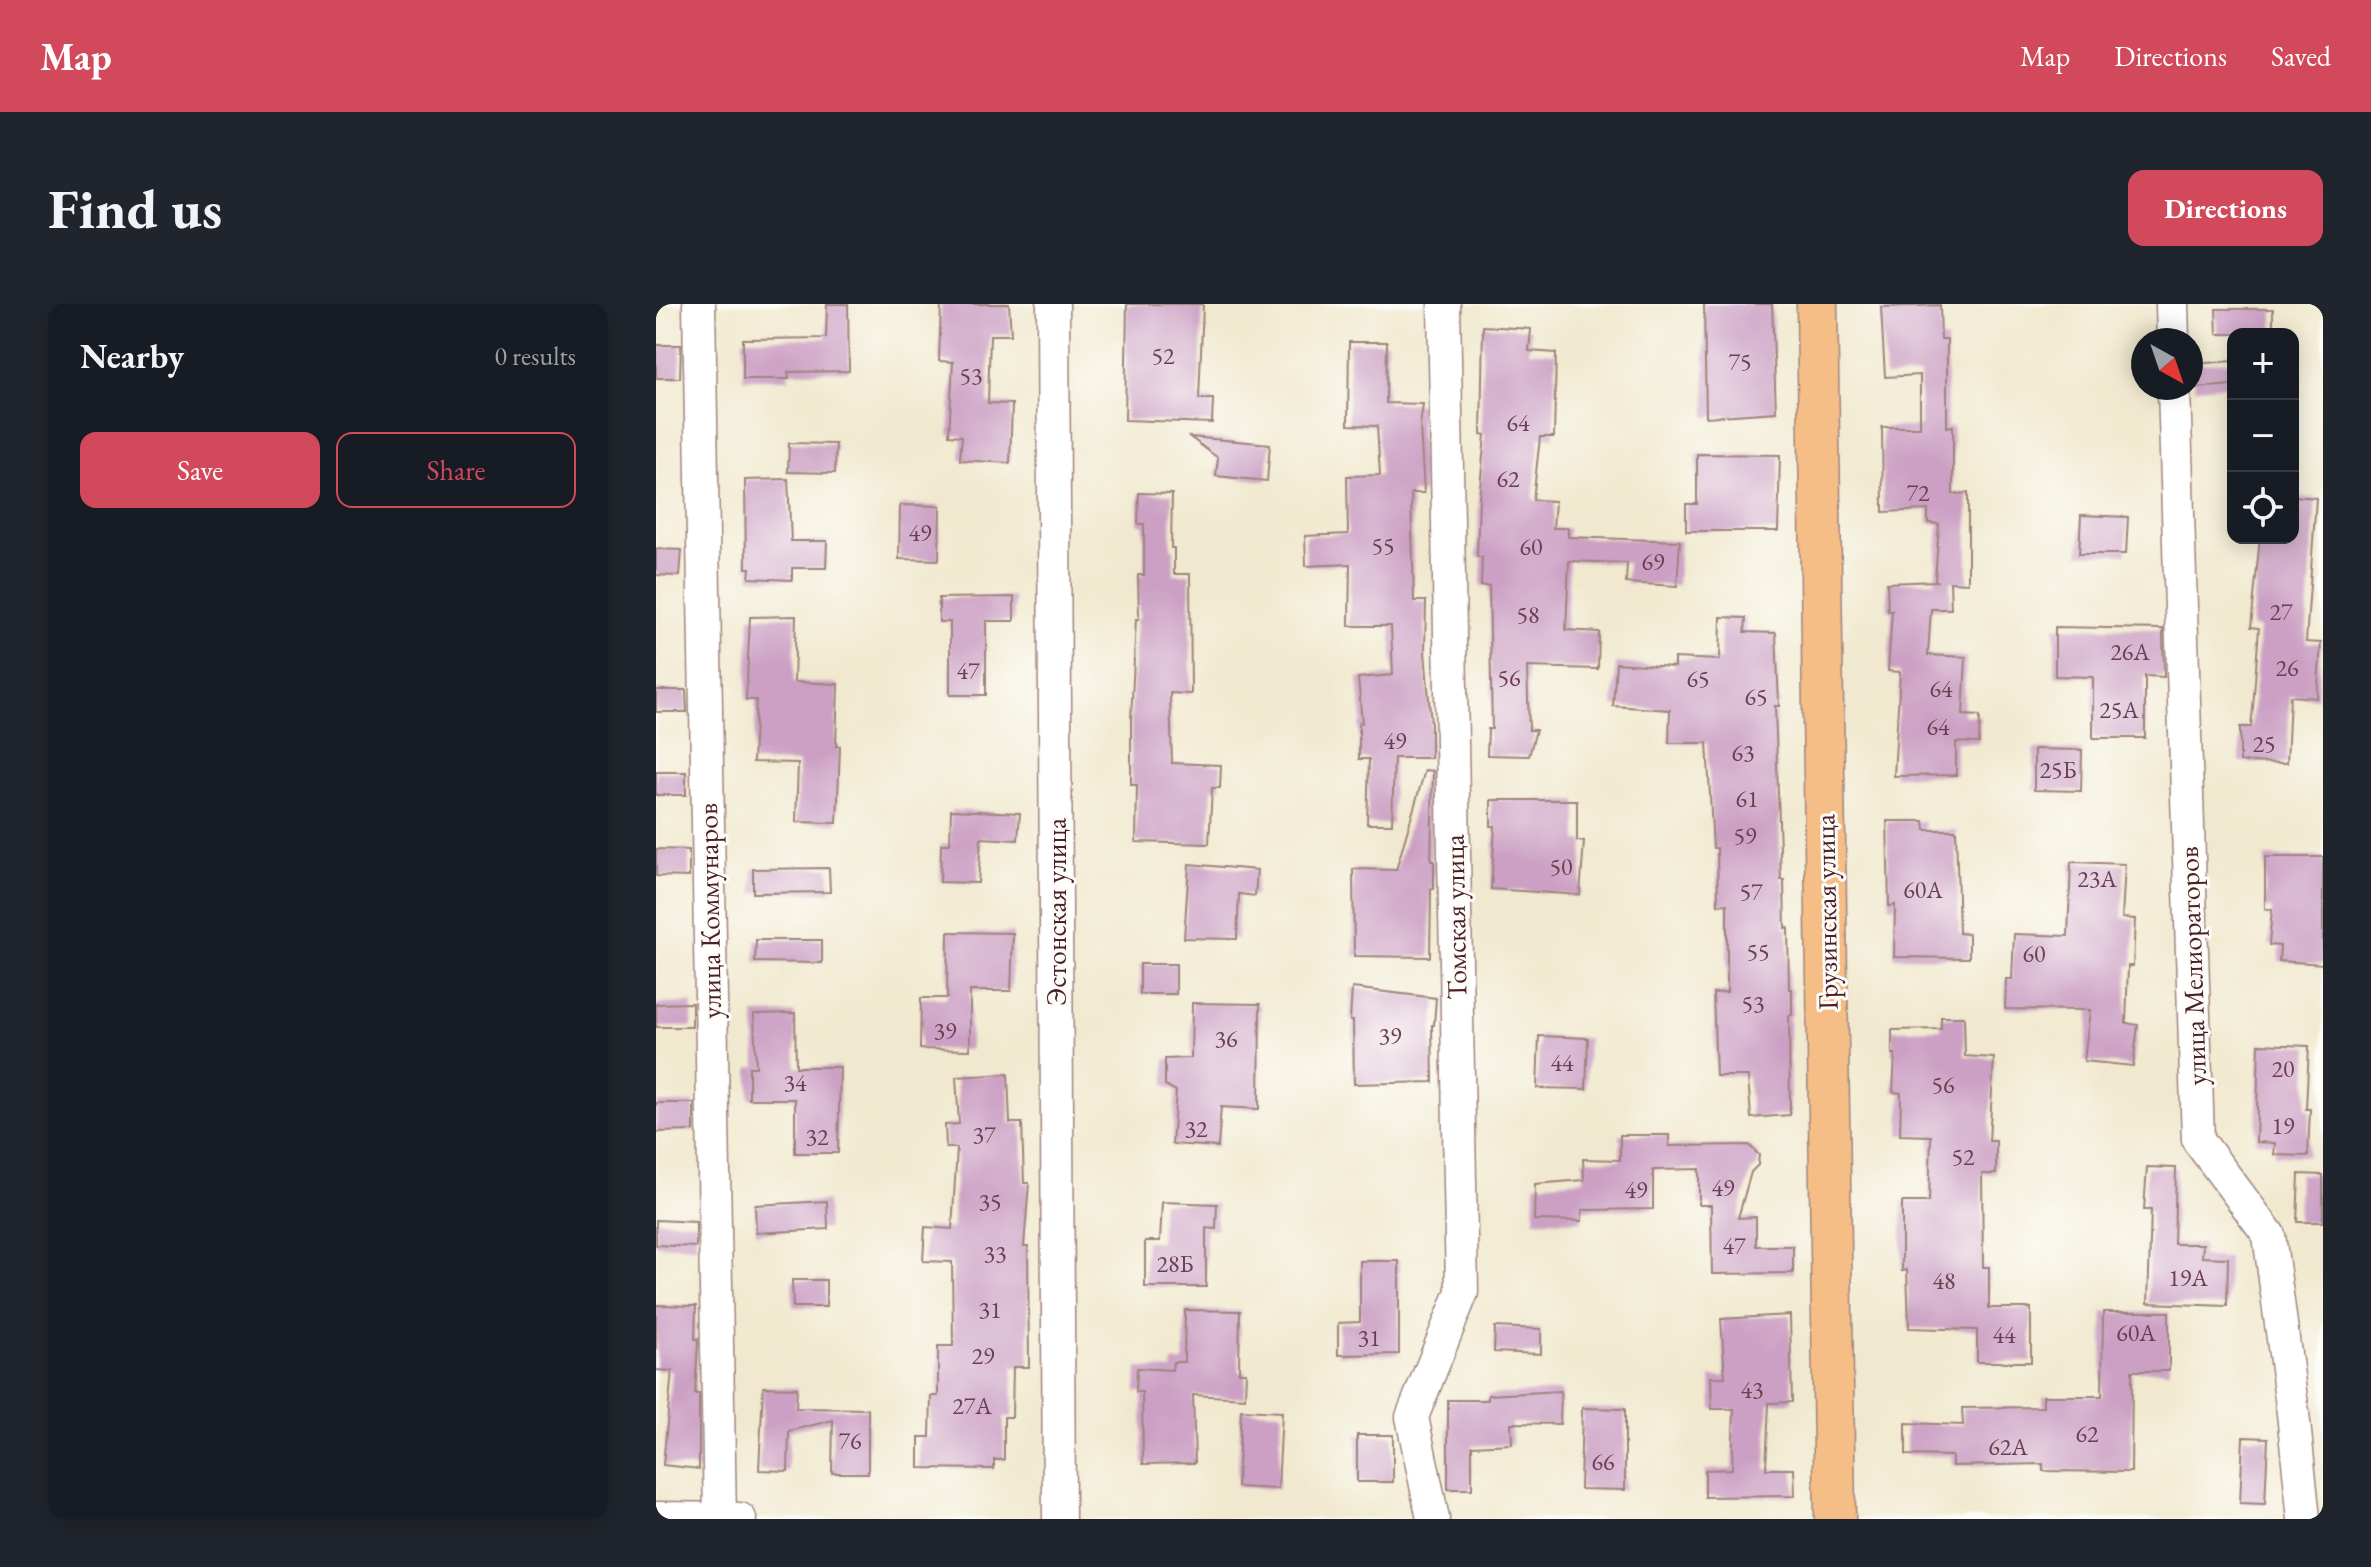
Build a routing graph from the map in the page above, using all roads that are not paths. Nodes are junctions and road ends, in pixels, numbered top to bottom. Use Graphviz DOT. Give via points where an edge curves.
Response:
graph roads {
  1 [pos="699,304"];
  2 [pos="1053,304"];
  3 [pos="1444,304"];
  4 [pos="1817,304"];
  5 [pos="2172,304"];
  6 [pos="2173,328"];
  7 [pos="2174,400"];
  8 [pos="656,1518"];
  9 [pos="720,1519"];
  10 [pos="740,1519"];
  11 [pos="1059,1519"];
  12 [pos="1433,1519"];
  13 [pos="1835,1519"];
  14 [pos="2304,1519"];
  1 -- 9 [label="street, улица Коммунаров"];
  2 -- 11 [label="street, Эстонская улица"];
  3 -- 12 [label="street, Томская улица" via="1462,1292 1412,1417"];
  4 -- 13 [label="main road, Грузинская улица"];
  5 -- 6 [label="street"];
  7 -- 14 [label="street, улица Мелиораторов" via="2198,1140 2269,1235"];
  8 -- 9 [label="street"];
  9 -- 10 [label="street"];
}
